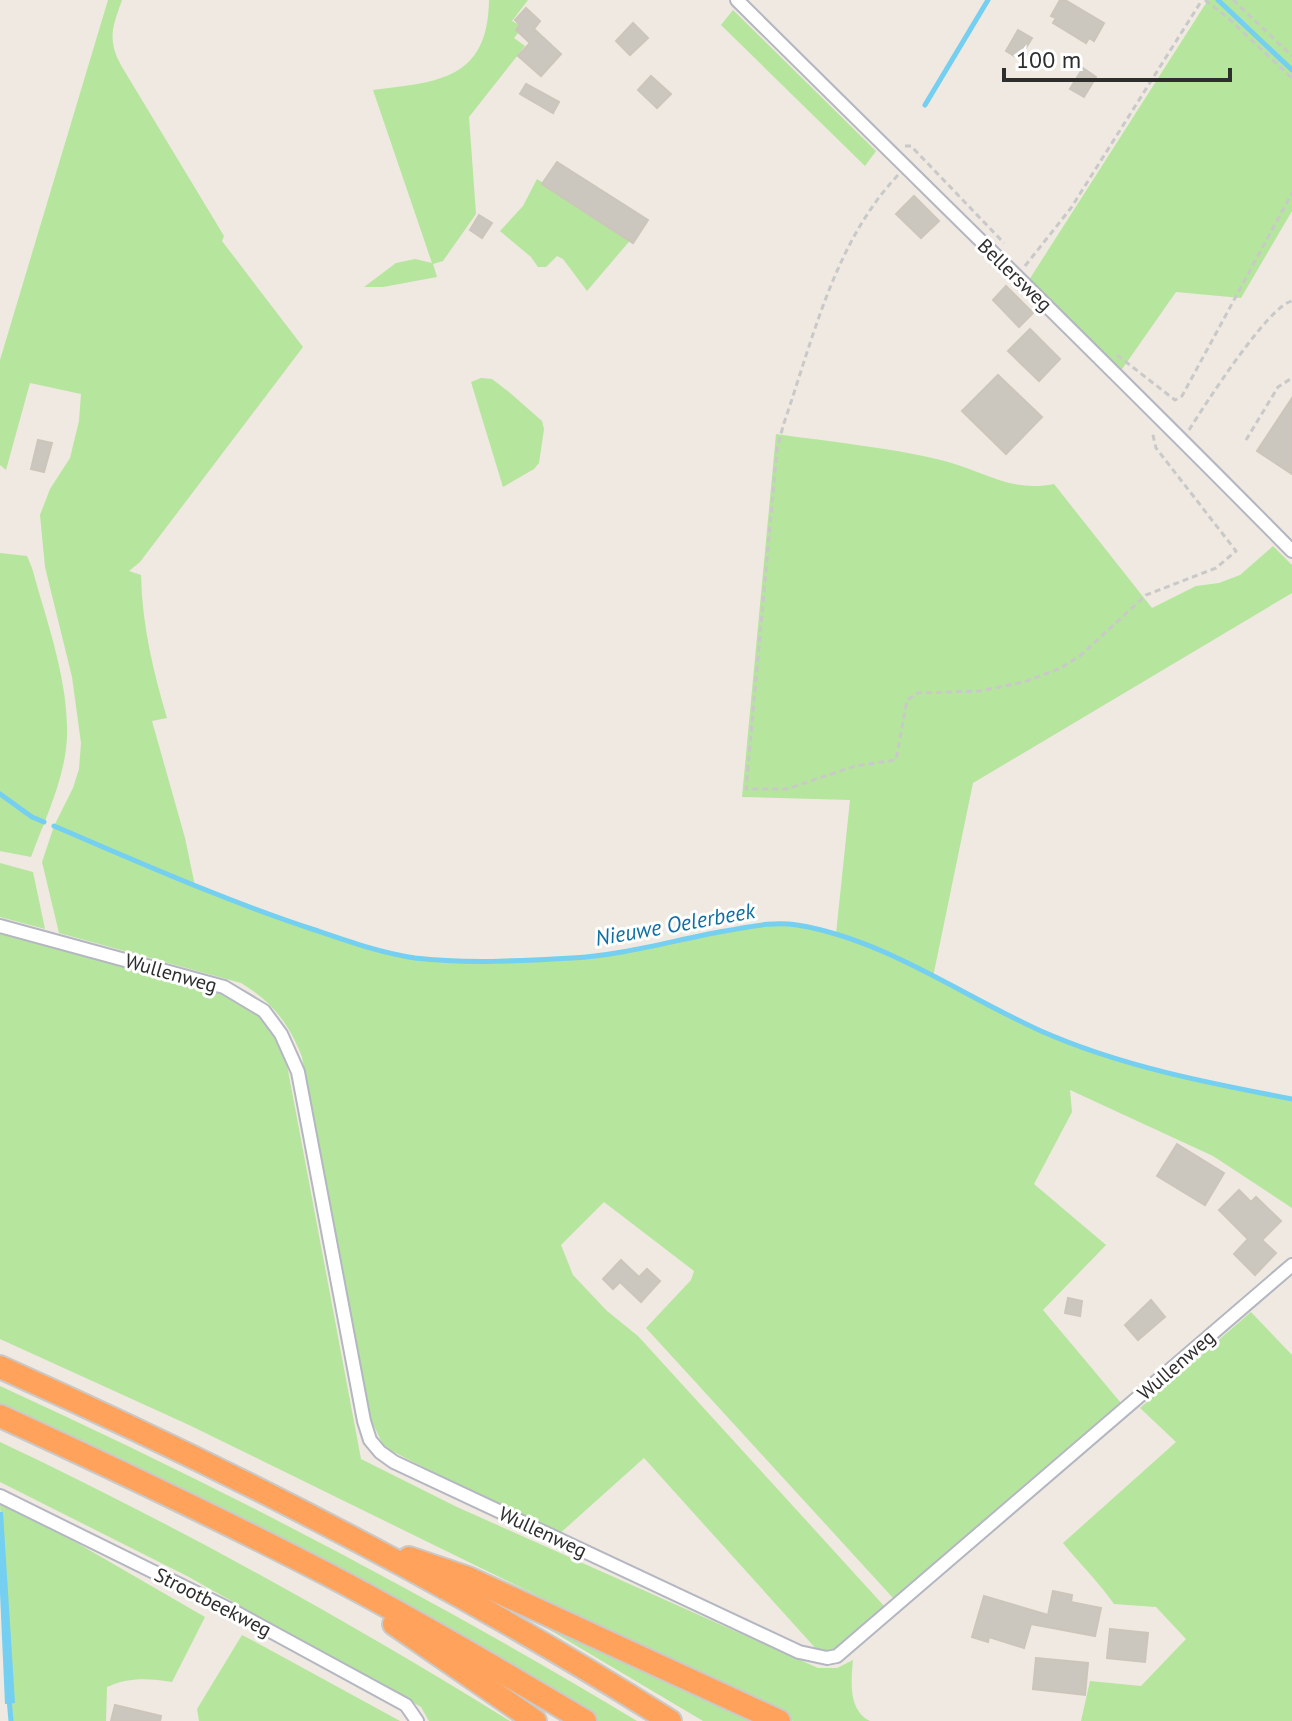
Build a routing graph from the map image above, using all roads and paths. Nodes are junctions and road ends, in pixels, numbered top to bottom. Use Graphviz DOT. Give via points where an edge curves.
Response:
graph roads {
  1 [pos="737,0"];
  2 [pos="1204,0"];
  3 [pos="1233,0"];
  4 [pos="1292,56"];
  5 [pos="1292,78"];
  6 [pos="894,158"];
  7 [pos="905,168"];
  8 [pos="1292,193"];
  9 [pos="1006,245"];
  10 [pos="1016,277"];
  11 [pos="1292,301"];
  12 [pos="1115,353"];
  13 [pos="1292,378"];
  14 [pos="1162,418"];
  15 [pos="1183,440"];
  16 [pos="1246,440"];
  17 [pos="1292,551"];
  18 [pos="0,926"];
  19 [pos="1292,1265"];
  20 [pos="0,1367"];
  21 [pos="0,1416"];
  22 [pos="0,1496"];
  23 [pos="344,1535"];
  24 [pos="325,1573"];
  25 [pos="417,1721"];
  26 [pos="535,1721"];
  27 [pos="585,1721"];
  28 [pos="670,1721"];
  29 [pos="779,1721"];
  1 -- 6 [label="street, Bellersweg"];
  2 -- 5 [label="path"];
  2 -- 10 [label="path" via="1071,208"];
  3 -- 4 [label="path"];
  6 -- 7 [label="street, Bellersweg"];
  6 -- 9 [label="path" via="911,146"];
  7 -- 10 [label="street, Bellersweg"];
  7 -- 14 [label="path" via="878,196 840,261 783,426 746,789 787,789 855,766 896,760 907,700 918,693 980,691 1061,668 1146,595 1216,568 1236,551 1156,448 1152,429"];
  8 -- 12 [label="path" via="1182,396 1175,400"];
  10 -- 14 [label="street, Bellersweg"];
  11 -- 15 [label="path" via="1279,306 1258,332"];
  13 -- 16 [label="path" via="1278,387"];
  14 -- 15 [label="street, Bellersweg"];
  15 -- 17 [label="street, Bellersweg"];
  18 -- 19 [label="street, Wullenweg" via="224,987 264,1011 281,1034 298,1072 364,1421 380,1452 799,1652 837,1656"];
  20 -- 23 [label="highway"];
  21 -- 24 [label="highway"];
  22 -- 25 [label="street, Strootbeekweg" via="250,1620 406,1705"];
  23 -- 28 [label="highway"];
  23 -- 29 [label="highway" via="468,1578"];
  24 -- 26 [label="highway"];
  24 -- 27 [label="highway"];
}
